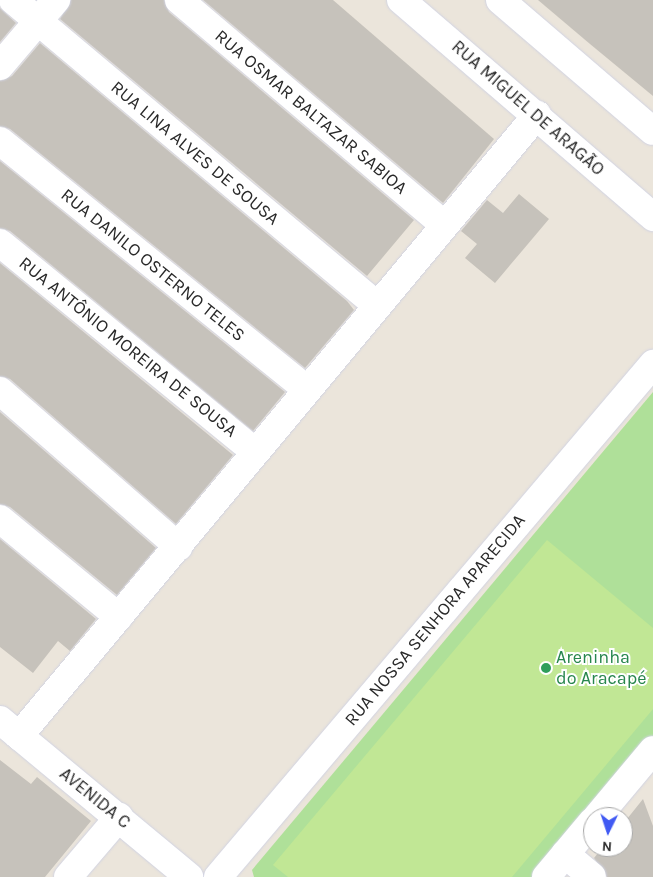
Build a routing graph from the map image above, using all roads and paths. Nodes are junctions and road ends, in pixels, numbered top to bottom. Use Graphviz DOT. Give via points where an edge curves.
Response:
graph roads {
  1 [pos="13,0"];
  2 [pos="56,0"];
  3 [pos="179,0"];
  4 [pos="401,0"];
  5 [pos="500,0"];
  6 [pos="38,21"];
  7 [pos="0,66"];
  8 [pos="537,115"];
  9 [pos="653,131"];
  10 [pos="0,141"];
  11 [pos="653,218"];
  12 [pos="443,224"];
  13 [pos="0,242"];
  14 [pos="377,305"];
  15 [pos="653,364"];
  16 [pos="306,389"];
  17 [pos="0,391"];
  18 [pos="256,452"];
  19 [pos="0,519"];
  20 [pos="179,546"];
  21 [pos="119,618"];
  22 [pos="10,728"];
  23 [pos="653,750"];
  24 [pos="645,777"];
  25 [pos="609,807"];
  26 [pos="118,817"];
  27 [pos="583,833"];
  28 [pos="565,854"];
  29 [pos="68,877"];
  30 [pos="189,877"];
  31 [pos="218,877"];
  32 [pos="546,877"];
  33 [pos="592,877"];
  1 -- 6 [label="street, RUA LINA ALVES DE SOUSA"];
  2 -- 6 [label="street"];
  3 -- 12 [label="street, RUA OSMAR BALTAZAR SABIOA"];
  4 -- 8 [label="street, RUA MIGUEL DE ARAGÃO"];
  5 -- 9 [label="street"];
  6 -- 7 [label="street"];
  6 -- 14 [label="street, RUA LINA ALVES DE SOUSA"];
  8 -- 11 [label="street, RUA MIGUEL DE ARAGÃO"];
  8 -- 12 [label="street"];
  10 -- 16 [label="street, RUA DANILO OSTERNO TELES"];
  12 -- 14 [label="street"];
  13 -- 18 [label="street, RUA ANTÔNIO MOREIRA DE SOUSA"];
  14 -- 16 [label="street"];
  15 -- 31 [label="street, RUA NOSSA SENHORA APARECIDA"];
  16 -- 18 [label="street"];
  17 -- 20 [label="street"];
  18 -- 20 [label="street"];
  19 -- 21 [label="street"];
  20 -- 21 [label="street"];
  21 -- 22 [label="street"];
  22 -- 26 [label="street, AVENIDA C"];
  23 -- 24 [label="street"];
  24 -- 25 [label="street"];
  26 -- 29 [label="street"];
  26 -- 30 [label="street, AVENIDA C"];
  27 -- 28 [label="street"];
  28 -- 32 [label="street"];
  28 -- 33 [label="street"];
}
